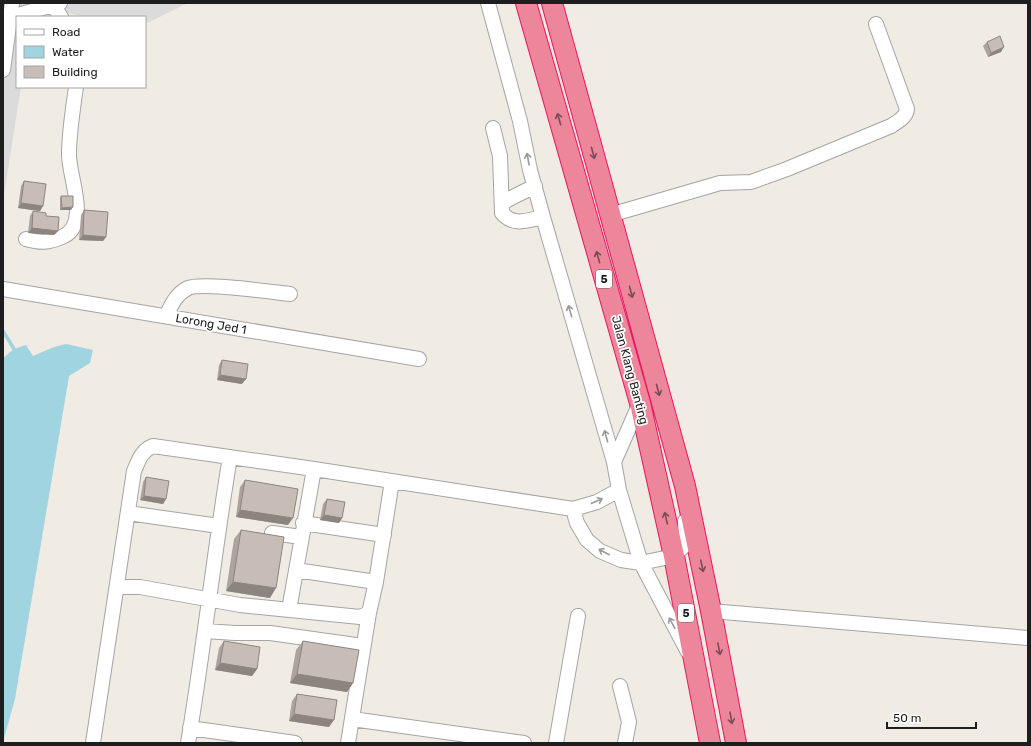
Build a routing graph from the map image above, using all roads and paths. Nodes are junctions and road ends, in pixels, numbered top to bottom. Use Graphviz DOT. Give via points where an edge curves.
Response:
graph roads {
  1 [pos="488,3"];
  2 [pos="526,3"];
  3 [pos="540,3"];
  4 [pos="552,3"];
  5 [pos="56,4"];
  6 [pos="8,12"];
  7 [pos="61,16"];
  8 [pos="876,24"];
  9 [pos="3,70"];
  10 [pos="76,88"];
  11 [pos="583,116"];
  12 [pos="493,128"];
  13 [pos="535,186"];
  14 [pos="502,204"];
  15 [pos="610,215"];
  16 [pos="543,217"];
  17 [pos="26,239"];
  18 [pos="3,288"];
  19 [pos="290,294"];
  20 [pos="166,316"];
  21 [pos="419,359"];
  22 [pos="640,403"];
  23 [pos="230,457"];
  24 [pos="614,462"];
  25 [pos="314,469"];
  26 [pos="392,481"];
  27 [pos="685,486"];
  28 [pos="619,490"];
  29 [pos="573,509"];
  30 [pos="128,513"];
  31 [pos="218,526"];
  32 [pos="302,530"];
  33 [pos="272,533"];
  34 [pos="384,535"];
  35 [pos="674,556"];
  36 [pos="641,563"];
  37 [pos="296,570"];
  38 [pos="376,582"];
  39 [pos="118,587"];
  40 [pos="209,600"];
  41 [pos="289,610"];
  42 [pos="711,610"];
  43 [pos="369,613"];
  44 [pos="578,616"];
  45 [pos="205,631"];
  46 [pos="1028,638"];
  47 [pos="363,646"];
  48 [pos="697,670"];
  49 [pos="620,686"];
  50 [pos="352,719"];
  51 [pos="190,728"];
  52 [pos="93,743"];
  53 [pos="188,743"];
  54 [pos="295,743"];
  55 [pos="348,743"];
  56 [pos="524,743"];
  57 [pos="556,743"];
  58 [pos="625,743"];
  59 [pos="710,743"];
  60 [pos="736,743"];
  13 -- 1 [label="street, one-way"];
  22 -- 2 [label="highway, Jalan Klang Banting / 5, one-way"];
  3 -- 11 [label="highway"];
  4 -- 11 [label="highway, Jalan Klang Banting / 5"];
  5 -- 6 [label="street"];
  5 -- 7 [label="street"];
  6 -- 9 [label="street"];
  8 -- 15 [label="street" via="907,109 904,118 891,126 751,182 720,183"];
  10 -- 17 [label="street" via="69,156 77,200 75,225 70,234 56,240 40,243"];
  11 -- 15 [label="highway, Jalan Klang Banting / 5, one-way"];
  12 -- 14 [label="street" via="500,156"];
  13 -- 14 [label="street"];
  13 -- 16 [label="street"];
  14 -- 16 [label="street" via="502,214 507,220 514,222"];
  15 -- 27 [label="highway, Jalan Klang Banting / 5, one-way"];
  24 -- 16 [label="street, one-way"];
  18 -- 20 [label="street, Lorong Jed 1"];
  19 -- 20 [label="street" via="211,287 189,288 175,297"];
  20 -- 21 [label="street, Lorong Jed 1"];
  22 -- 24 [label="street"];
  35 -- 22 [label="highway, Jalan Klang Banting / 5, one-way"];
  23 -- 25 [label="street"];
  23 -- 30 [label="street" via="153,446 146,449 134,471"];
  23 -- 31 [label="street"];
  24 -- 28 [label="street"];
  25 -- 26 [label="street"];
  25 -- 32 [label="street"];
  26 -- 29 [label="street"];
  26 -- 34 [label="street"];
  27 -- 35 [label="street" via="686,544"];
  27 -- 42 [label="highway, Jalan Klang Banting / 5, one-way"];
  29 -- 28 [label="street, one-way" via="597,502"];
  28 -- 36 [label="street"];
  36 -- 29 [label="street, one-way" via="621,560 600,551 587,540 577,523"];
  30 -- 31 [label="street"];
  30 -- 39 [label="street"];
  31 -- 40 [label="street"];
  32 -- 33 [label="street"];
  32 -- 34 [label="street"];
  32 -- 37 [label="street"];
  34 -- 38 [label="street"];
  35 -- 36 [label="street"];
  35 -- 48 [label="highway, Jalan Klang Banting / 5"];
  48 -- 36 [label="street, one-way"];
  37 -- 38 [label="street"];
  37 -- 41 [label="street"];
  38 -- 43 [label="street"];
  39 -- 40 [label="street" via="140,587"];
  39 -- 52 [label="street"];
  40 -- 41 [label="street"];
  40 -- 45 [label="street"];
  41 -- 43 [label="street" via="360,617"];
  42 -- 46 [label="street"];
  42 -- 60 [label="highway, Jalan Klang Banting / 5, one-way"];
  43 -- 47 [label="street"];
  44 -- 57 [label="street"];
  45 -- 47 [label="street" via="270,633"];
  45 -- 51 [label="street"];
  47 -- 50 [label="street"];
  48 -- 59 [label="highway, Jalan Klang Banting / 5"];
  49 -- 58 [label="street" via="629,722"];
  50 -- 55 [label="street"];
  50 -- 56 [label="street"];
  51 -- 53 [label="street"];
  51 -- 54 [label="street"];
}
